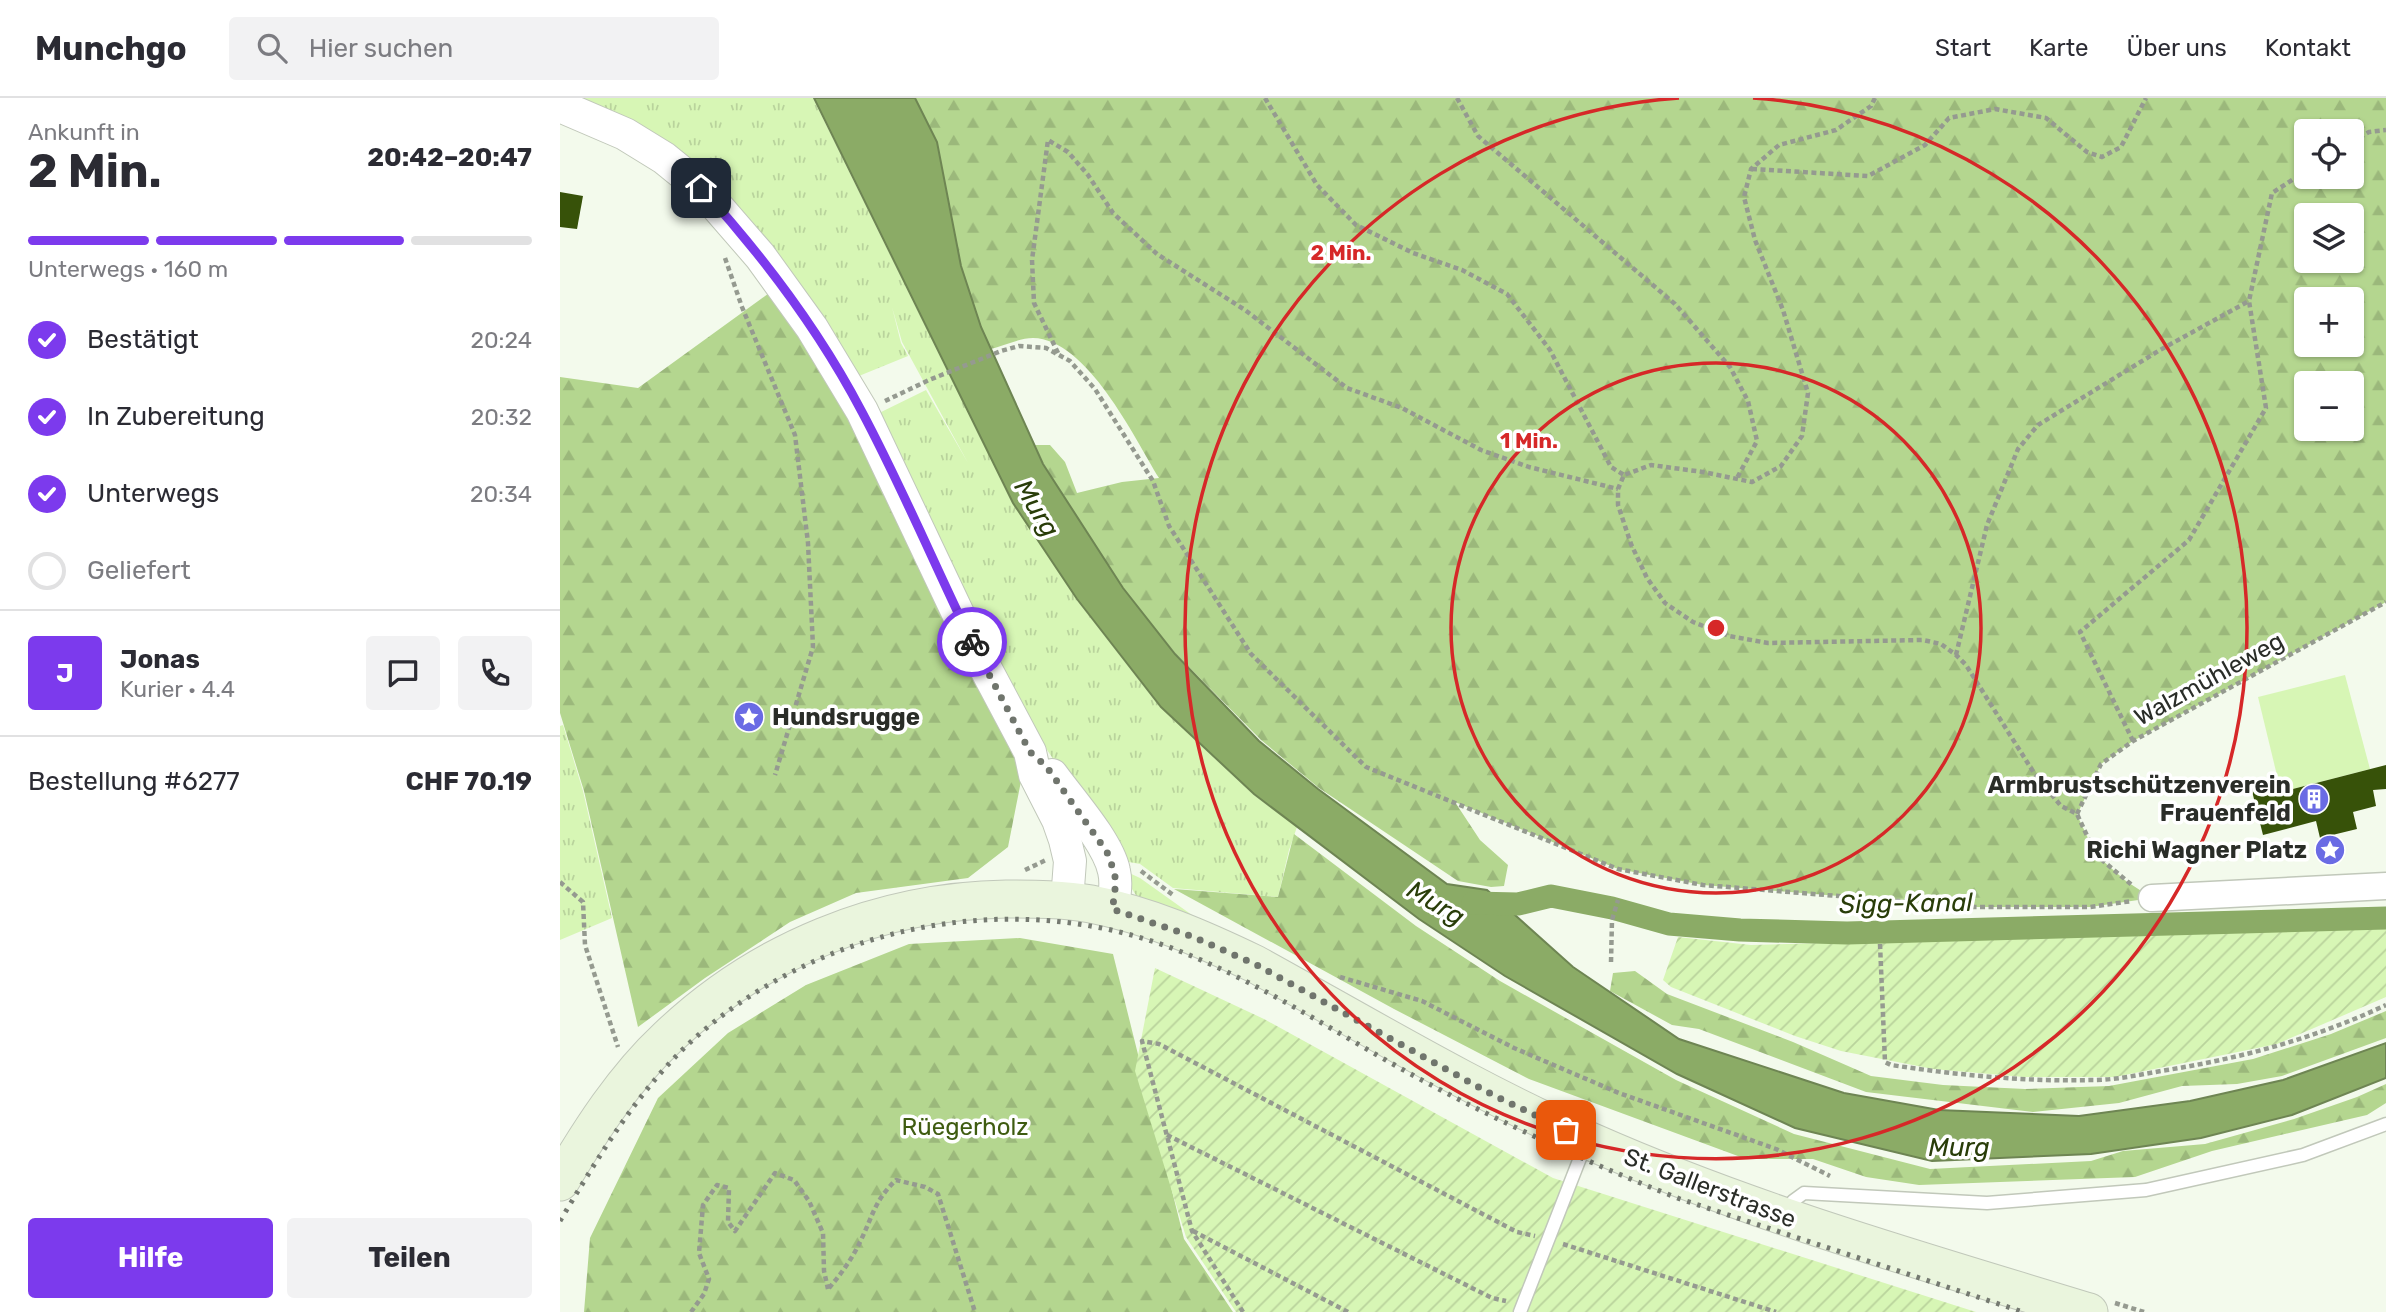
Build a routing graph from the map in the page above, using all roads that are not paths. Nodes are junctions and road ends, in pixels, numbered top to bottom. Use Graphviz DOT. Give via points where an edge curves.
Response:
graph roads {
  1 [pos="560,106"];
  2 [pos="1030,752"];
  3 [pos="2386,886"];
  4 [pos="2152,898"];
  5 [pos="1068,901"];
  6 [pos="1112,909"];
  7 [pos="2386,1124"];
  8 [pos="1590,1141"];
  9 [pos="560,1182"];
  10 [pos="1786,1218"];
  11 [pos="1521,1308"];
  12 [pos="2089,1312"];
  1 -- 2 [label="street" via="625,134 664,158 701,188 760,256 812,328 862,411 976,651"];
  2 -- 5 [label="street" via="1035,775 1068,850"];
  2 -- 6 [label="street" via="1046,766 1107,852 1115,874"];
  3 -- 4 [label="street"];
  5 -- 6 [label="main road, St. Gallerstrasse"];
  5 -- 9 [label="main road, St. Gallerstrasse" via="987,899 936,904 876,917 779,956 706,1002 665,1039 614,1100"];
  6 -- 8 [label="main road, St. Gallerstrasse" via="1223,948 1493,1095"];
  7 -- 10 [label="lane" via="2303,1155 2146,1190 1987,1203 1804,1193 1793,1201"];
  8 -- 10 [label="main road, St. Gallerstrasse"];
  8 -- 11 [label="lane"];
  10 -- 12 [label="main road, St. Gallerstrasse"];
}
